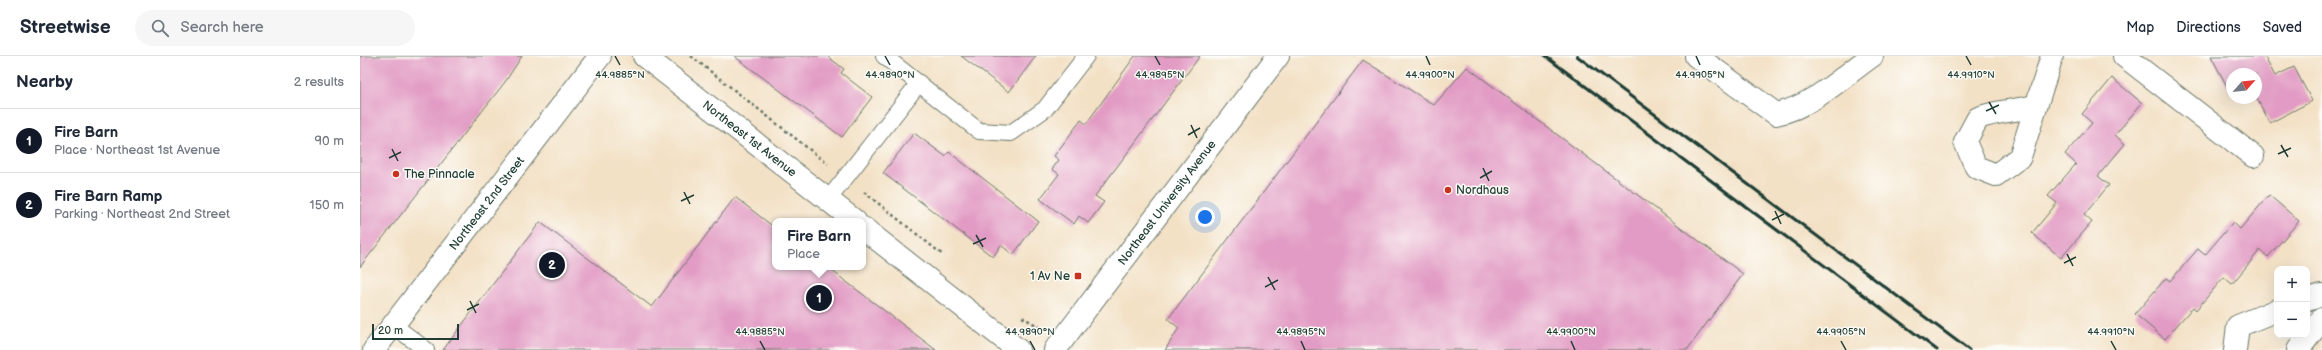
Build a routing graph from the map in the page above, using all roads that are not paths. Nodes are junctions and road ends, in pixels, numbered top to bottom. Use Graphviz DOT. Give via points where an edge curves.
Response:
graph roads {
  1 [pos="600,56"];
  2 [pos="644,56"];
  3 [pos="884,56"];
  4 [pos="1086,56"];
  5 [pos="1278,56"];
  6 [pos="1696,56"];
  7 [pos="1872,56"];
  8 [pos="2052,56"];
  9 [pos="2124,56"];
  10 [pos="919,83"];
  11 [pos="2035,106"];
  12 [pos="2253,156"];
  13 [pos="828,200"];
  14 [pos="850,218"];
  15 [pos="866,230"];
  16 [pos="2322,295"];
  17 [pos="2310,299"];
  18 [pos="2274,311"];
  19 [pos="2322,319"];
  20 [pos="393,325"];
  21 [pos="1059,345"];
  22 [pos="374,350"];
  23 [pos="426,350"];
  24 [pos="1018,350"];
  25 [pos="2235,350"];
  26 [pos="2298,350"];
  1 -- 20 [label="street, Northeast 2nd Street"];
  2 -- 13 [label="street, Northeast 1st Avenue"];
  3 -- 10 [label="lane"];
  4 -- 10 [label="lane" via="1045,109 1011,133 979,132"];
  5 -- 21 [label="street, Northeast University Avenue"];
  6 -- 7 [label="street" via="1776,114 1792,111"];
  8 -- 11 [label="street"];
  9 -- 12 [label="street"];
  10 -- 13 [label="lane"];
  13 -- 14 [label="street, Northeast 1st Avenue"];
  15 -- 24 [label="street"];
  16 -- 17 [label="street"];
  18 -- 25 [label="street" via="2238,326"];
  19 -- 26 [label="street"];
  20 -- 22 [label="street, Northeast 2nd Street"];
  20 -- 23 [label="lane"];
}
